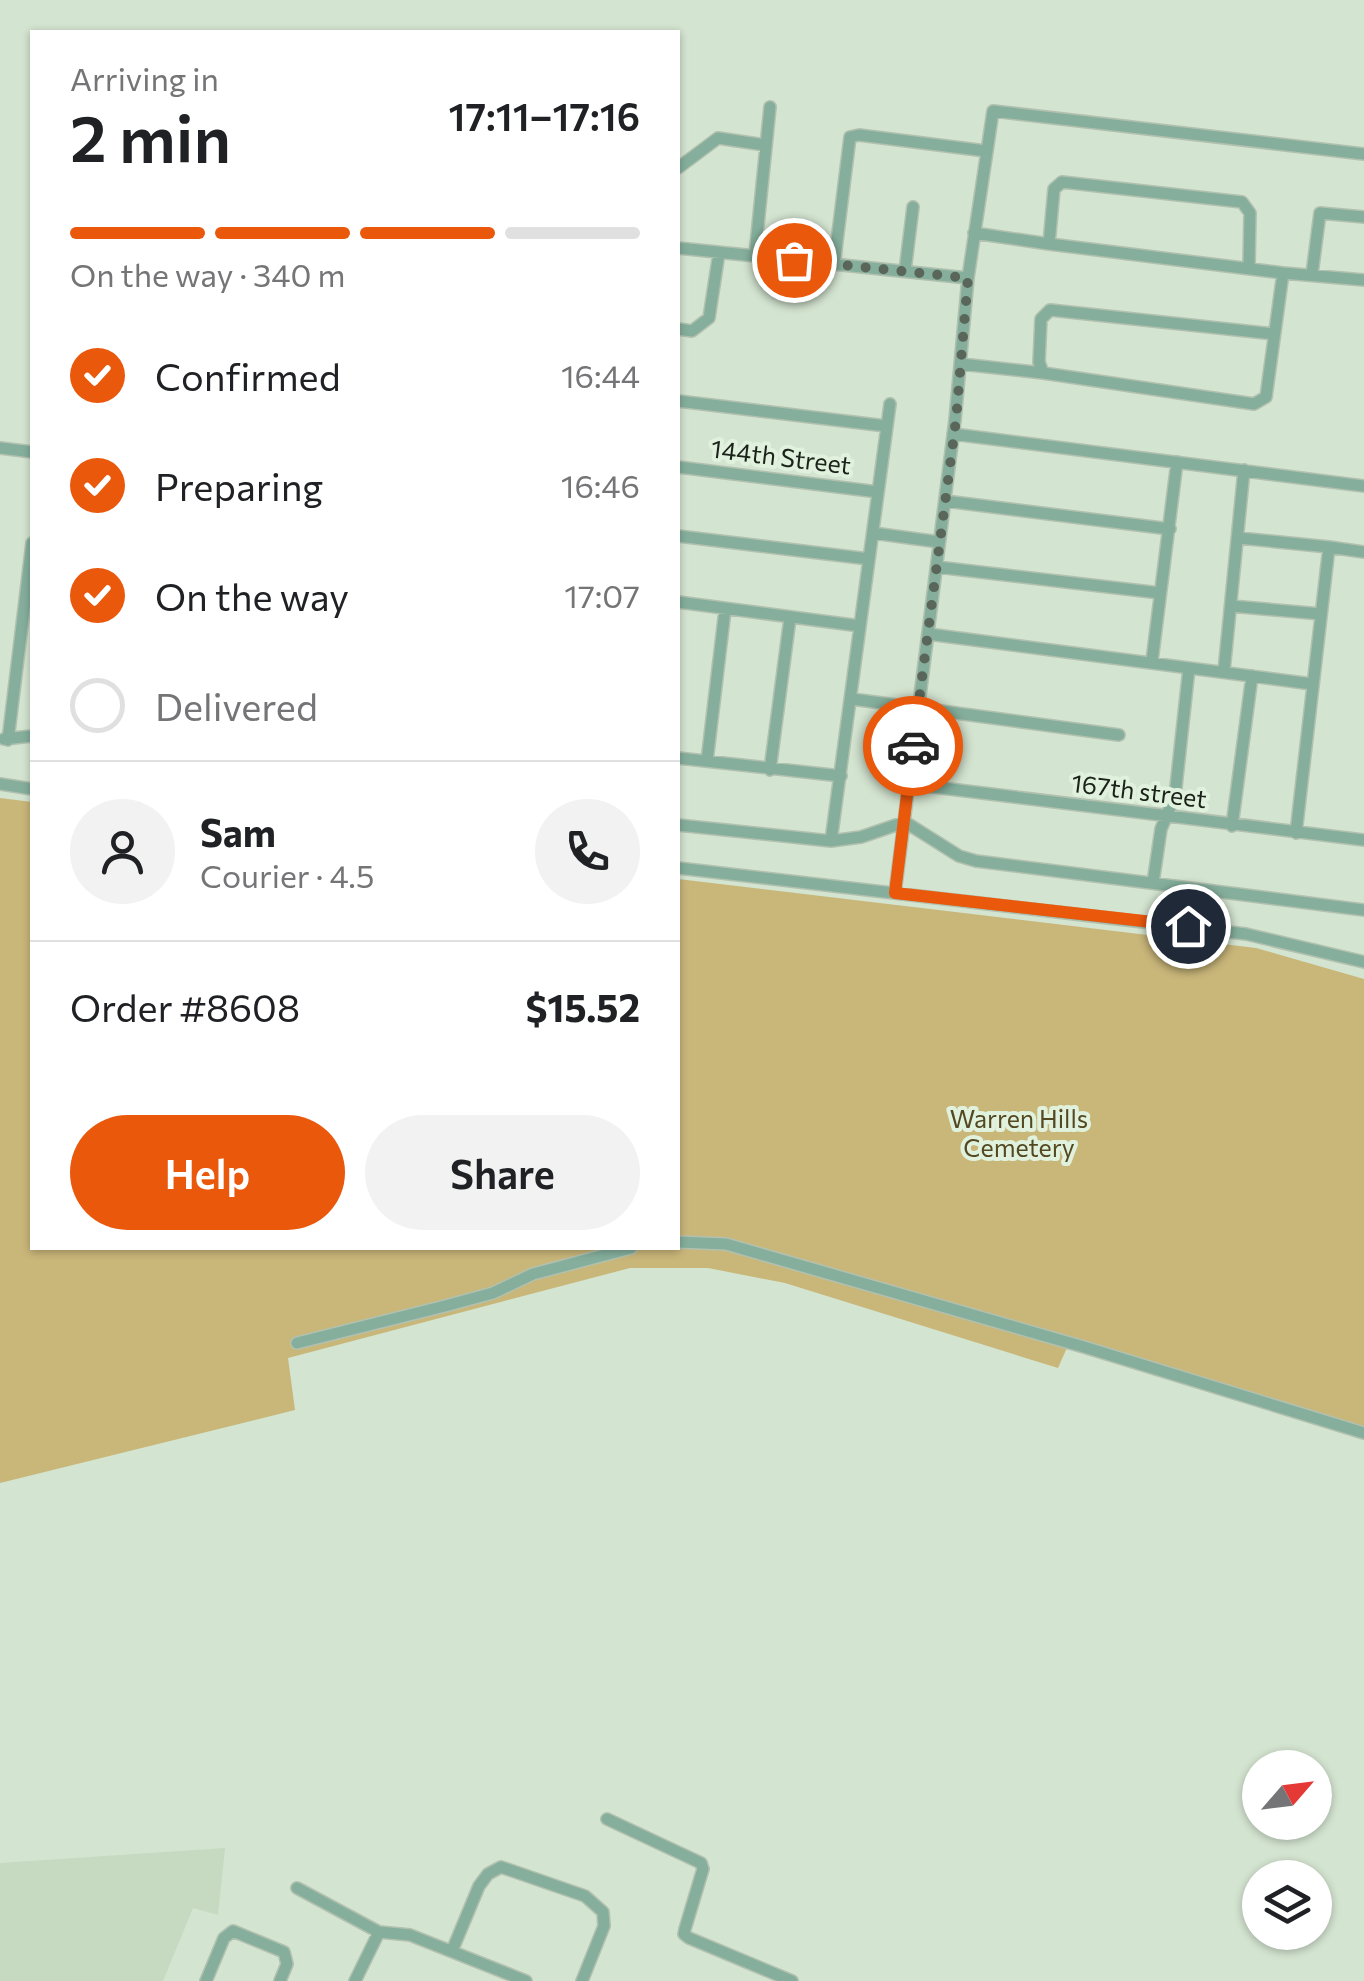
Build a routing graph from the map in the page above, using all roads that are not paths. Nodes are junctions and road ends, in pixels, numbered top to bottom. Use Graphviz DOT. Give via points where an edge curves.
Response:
graph roads {
  1 [pos="770,107"];
  2 [pos="765,145"];
  3 [pos="986,151"];
  4 [pos="1364,154"];
  5 [pos="680,166"];
  6 [pos="914,207"];
  7 [pos="1364,217"];
  8 [pos="974,233"];
  9 [pos="1050,244"];
  10 [pos="680,248"];
  11 [pos="719,253"];
  12 [pos="755,255"];
  13 [pos="834,265"];
  14 [pos="1249,267"];
  15 [pos="905,271"];
  16 [pos="1283,273"];
  17 [pos="1312,274"];
  18 [pos="968,278"];
  19 [pos="1364,280"];
  20 [pos="680,329"];
  21 [pos="1274,334"];
  22 [pos="960,364"];
  23 [pos="1043,373"];
  24 [pos="680,401"];
  25 [pos="890,404"];
  26 [pos="886,426"];
  27 [pos="953,434"];
  28 [pos="0,448"];
  29 [pos="30,452"];
  30 [pos="1178,462"];
  31 [pos="680,467"];
  32 [pos="1244,470"];
  33 [pos="1364,486"];
  34 [pos="878,492"];
  35 [pos="945,502"];
  36 [pos="1170,530"];
  37 [pos="873,533"];
  38 [pos="680,536"];
  39 [pos="1239,538"];
  40 [pos="938,542"];
  41 [pos="1329,548"];
  42 [pos="1364,552"];
  43 [pos="30,557"];
  44 [pos="869,560"];
  45 [pos="936,567"];
  46 [pos="1160,594"];
  47 [pos="680,602"];
  48 [pos="1231,606"];
  49 [pos="725,610"];
  50 [pos="1321,614"];
  51 [pos="790,618"];
  52 [pos="860,626"];
  53 [pos="928,634"];
  54 [pos="1152,661"];
  55 [pos="1190,668"];
  56 [pos="1224,671"];
  57 [pos="1252,676"];
  58 [pos="1312,684"];
  59 [pos="852,699"];
  60 [pos="918,708"];
  61 [pos="1118,735"];
  62 [pos="30,736"];
  63 [pos="4,739"];
  64 [pos="680,758"];
  65 [pos="707,761"];
  66 [pos="770,770"];
  67 [pos="841,776"];
  68 [pos="0,784"];
  69 [pos="908,784"];
  70 [pos="30,790"];
  71 [pos="1166,817"];
  72 [pos="905,822"];
  73 [pos="680,825"];
  74 [pos="1232,826"];
  75 [pos="1296,833"];
  76 [pos="1364,840"];
  77 [pos="831,841"];
  78 [pos="680,868"];
  79 [pos="1153,883"];
  80 [pos="895,893"];
  81 [pos="1364,910"];
  82 [pos="1364,962"];
  83 [pos="680,1242"];
  84 [pos="623,1250"];
  85 [pos="297,1343"];
  86 [pos="1364,1433"];
  87 [pos="607,1819"];
  88 [pos="297,1888"];
  89 [pos="379,1932"];
  90 [pos="452,1951"];
  91 [pos="206,1981"];
  92 [pos="280,1981"];
  93 [pos="355,1981"];
  94 [pos="526,1981"];
  95 [pos="582,1981"];
  96 [pos="792,1981"];
  1 -- 2 [label="street"];
  2 -- 5 [label="street" via="718,138"];
  2 -- 12 [label="street"];
  3 -- 4 [label="street" via="993,111"];
  3 -- 8 [label="street"];
  3 -- 13 [label="street" via="850,137"];
  6 -- 15 [label="street"];
  7 -- 17 [label="street" via="1320,212"];
  8 -- 9 [label="street"];
  8 -- 18 [label="street"];
  9 -- 14 [label="street"];
  9 -- 14 [label="street" via="1054,189 1062,182 1242,202 1250,214"];
  10 -- 11 [label="street"];
  11 -- 12 [label="street"];
  11 -- 20 [label="street" via="709,318 692,331"];
  12 -- 13 [label="street"];
  13 -- 15 [label="street"];
  14 -- 16 [label="street"];
  15 -- 18 [label="street"];
  16 -- 17 [label="street"];
  16 -- 21 [label="street"];
  17 -- 19 [label="street"];
  18 -- 22 [label="street"];
  21 -- 23 [label="street" via="1266,397 1254,404"];
  21 -- 23 [label="street" via="1050,310 1041,319"];
  22 -- 23 [label="street"];
  22 -- 27 [label="street"];
  24 -- 26 [label="street"];
  25 -- 26 [label="street"];
  26 -- 34 [label="street"];
  27 -- 30 [label="street"];
  27 -- 35 [label="street"];
  28 -- 29 [label="street"];
  30 -- 32 [label="street"];
  30 -- 36 [label="street"];
  31 -- 34 [label="street, 144th Street"];
  32 -- 33 [label="street"];
  32 -- 39 [label="street"];
  34 -- 37 [label="street"];
  35 -- 36 [label="street"];
  35 -- 40 [label="street"];
  36 -- 46 [label="street"];
  37 -- 40 [label="street"];
  37 -- 44 [label="street"];
  38 -- 44 [label="street"];
  39 -- 41 [label="street"];
  39 -- 48 [label="street"];
  40 -- 45 [label="street"];
  41 -- 42 [label="street"];
  41 -- 50 [label="street"];
  43 -- 63 [label="street"];
  44 -- 52 [label="street"];
  45 -- 46 [label="street"];
  45 -- 53 [label="street"];
  46 -- 54 [label="street"];
  47 -- 49 [label="street"];
  48 -- 50 [label="street"];
  48 -- 56 [label="street"];
  49 -- 51 [label="street"];
  49 -- 65 [label="street"];
  50 -- 58 [label="street"];
  51 -- 52 [label="street"];
  51 -- 66 [label="street"];
  52 -- 59 [label="street"];
  53 -- 54 [label="street"];
  53 -- 60 [label="street"];
  54 -- 55 [label="street"];
  55 -- 56 [label="street"];
  55 -- 71 [label="street" via="1175,796"];
  56 -- 57 [label="street"];
  57 -- 58 [label="street"];
  57 -- 74 [label="street"];
  58 -- 75 [label="street"];
  59 -- 60 [label="street"];
  59 -- 67 [label="street"];
  60 -- 61 [label="street"];
  60 -- 69 [label="street"];
  62 -- 63 [label="street"];
  64 -- 65 [label="street"];
  65 -- 66 [label="street"];
  66 -- 67 [label="street"];
  67 -- 77 [label="street"];
  68 -- 70 [label="street"];
  69 -- 71 [label="street, 167th street"];
  69 -- 72 [label="street"];
  71 -- 74 [label="street, 167th street"];
  71 -- 79 [label="street"];
  72 -- 77 [label="street"];
  72 -- 79 [label="street" via="966,859"];
  72 -- 80 [label="street"];
  73 -- 77 [label="street"];
  74 -- 75 [label="street, 167th street"];
  75 -- 76 [label="street, 167th street"];
  78 -- 80 [label="street"];
  79 -- 81 [label="street"];
  80 -- 82 [label="street" via="1246,934"];
  83 -- 86 [label="street" via="726,1244"];
  84 -- 85 [label="street"];
  87 -- 96 [label="street" via="701,1862 688,1938"];
  88 -- 89 [label="street"];
  89 -- 90 [label="street"];
  89 -- 93 [label="street"];
  90 -- 94 [label="street"];
  90 -- 95 [label="street" via="484,1878 508,1868 591,1899 603,1912 604,1926"];
  91 -- 92 [label="street" via="233,1931 284,1952"];
}
